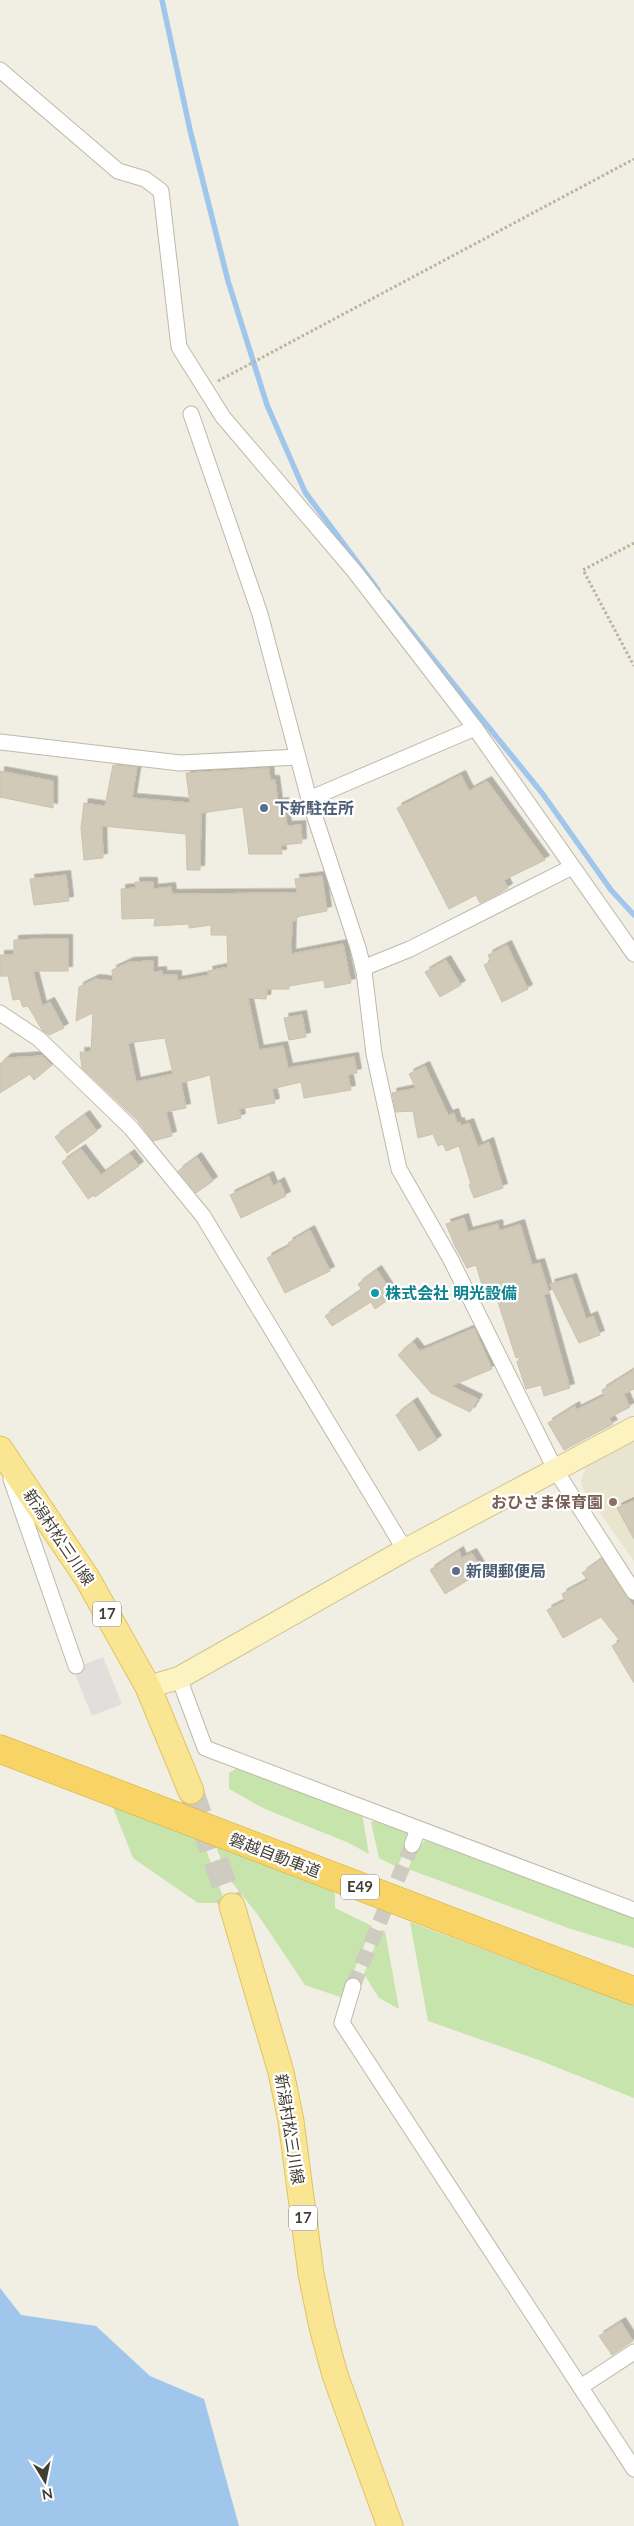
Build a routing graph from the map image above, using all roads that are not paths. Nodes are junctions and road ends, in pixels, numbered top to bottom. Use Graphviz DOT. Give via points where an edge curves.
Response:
graph roads {
  1 [pos="0,70"];
  2 [pos="191,414"];
  3 [pos="475,728"];
  4 [pos="0,742"];
  5 [pos="298,757"];
  6 [pos="309,799"];
  7 [pos="572,867"];
  8 [pos="634,954"];
  9 [pos="363,968"];
  10 [pos="0,1013"];
  11 [pos="634,1428"];
  12 [pos="1,1450"];
  13 [pos="556,1471"];
  14 [pos="405,1550"];
  15 [pos="634,1592"];
  16 [pos="76,1666"];
  17 [pos="179,1678"];
  18 [pos="148,1687"];
  19 [pos="0,1749"];
  20 [pos="190,1791"];
  21 [pos="418,1829"];
  22 [pos="412,1845"];
  23 [pos="232,1906"];
  24 [pos="634,1910"];
  25 [pos="353,1986"];
  26 [pos="634,1991"];
  27 [pos="634,2352"];
  28 [pos="582,2386"];
  29 [pos="634,2469"];
  30 [pos="390,2526"];
  1 -- 3 [label="street" via="118,171 145,179 160,192 180,347 223,417 355,572"];
  2 -- 5 [label="street" via="260,614"];
  3 -- 6 [label="street"];
  3 -- 7 [label="street"];
  4 -- 5 [label="street" via="180,763"];
  5 -- 6 [label="street"];
  6 -- 9 [label="street"];
  7 -- 8 [label="street"];
  7 -- 9 [label="street" via="410,949"];
  9 -- 13 [label="street" via="374,1054 399,1169 450,1258"];
  10 -- 14 [label="street" via="39,1039 131,1128 203,1216"];
  11 -- 13 [label="street"];
  12 -- 16 [label="street"];
  12 -- 18 [label="main road, 新潟村松三川線 / 17" via="87,1578"];
  13 -- 14 [label="street"];
  13 -- 15 [label="street"];
  14 -- 17 [label="street"];
  17 -- 18 [label="street"];
  17 -- 21 [label="street" via="205,1748"];
  18 -- 20 [label="main road, 新潟村松三川線 / 17"];
  19 -- 26 [label="highway, 磐越自動車道 / E49"];
  21 -- 22 [label="street"];
  21 -- 24 [label="street"];
  23 -- 30 [label="main road, 新潟村松三川線 / 17" via="281,2072 322,2327 335,2375"];
  25 -- 28 [label="street" via="342,2023"];
  27 -- 28 [label="street"];
  28 -- 29 [label="street"];
}
